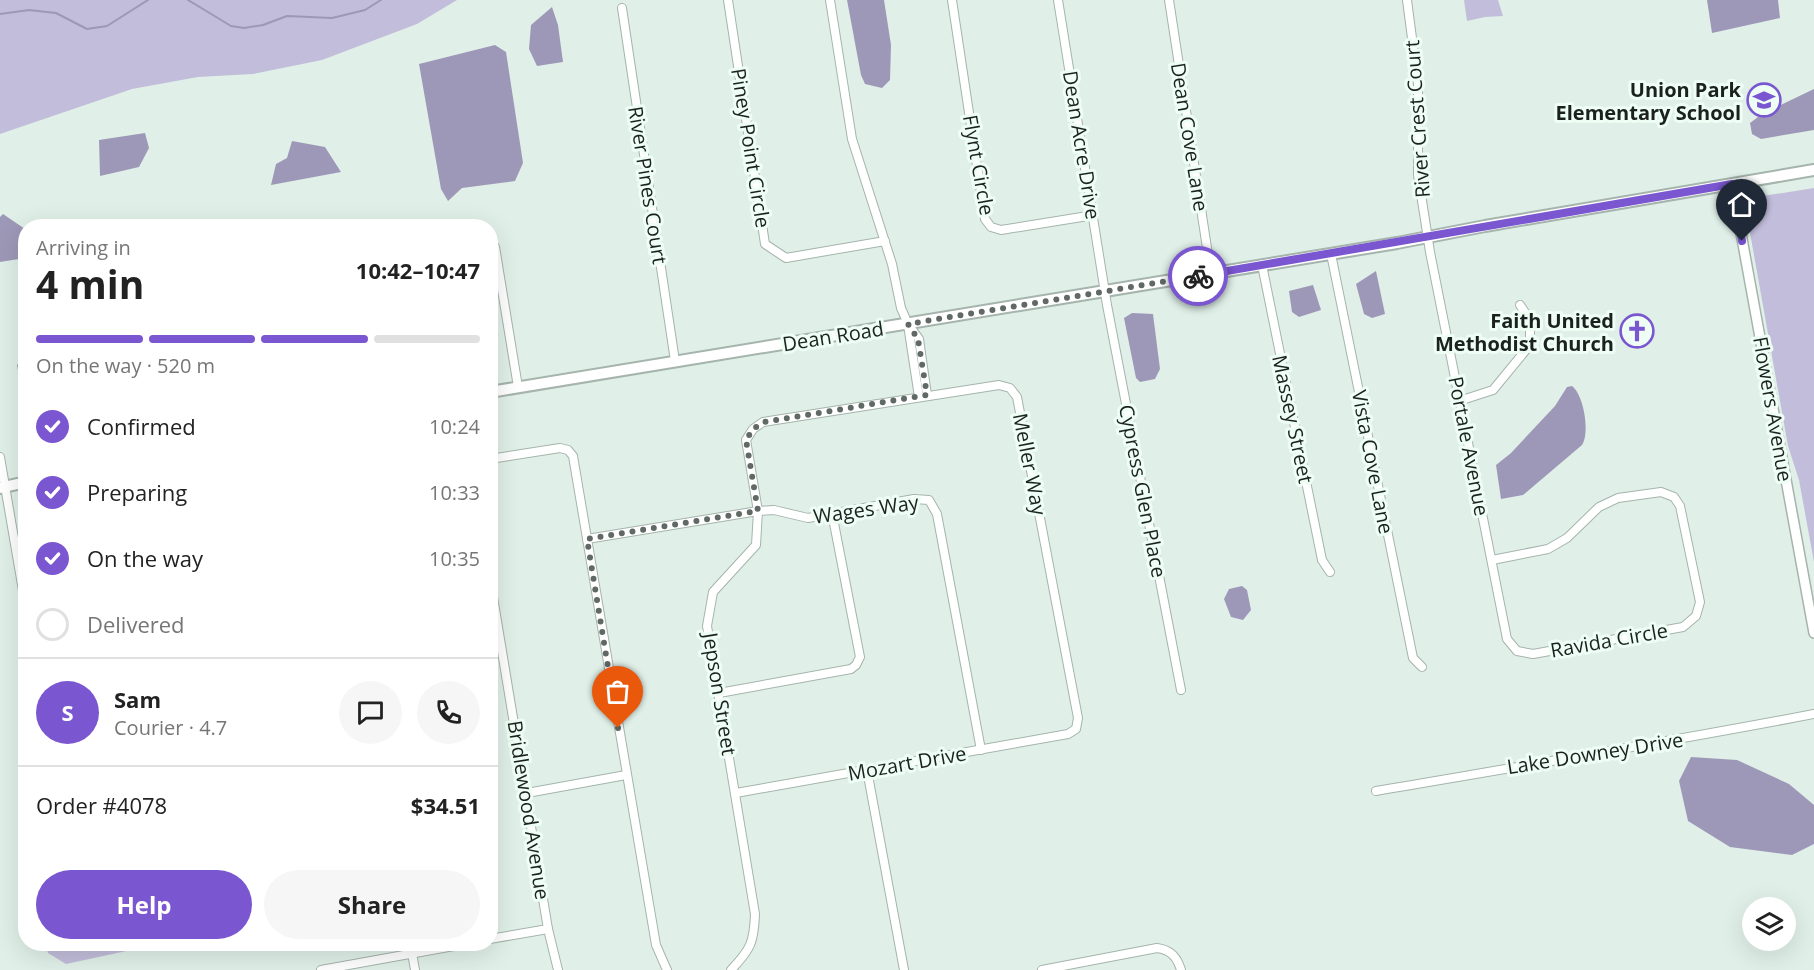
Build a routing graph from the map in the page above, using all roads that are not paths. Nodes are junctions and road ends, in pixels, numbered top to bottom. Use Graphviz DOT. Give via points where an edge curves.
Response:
graph roads {
  1 [pos="728,0"];
  2 [pos="830,0"];
  3 [pos="952,0"];
  4 [pos="1058,0"];
  5 [pos="1169,0"];
  6 [pos="1407,0"];
  7 [pos="622,8"];
  8 [pos="1814,170"];
  9 [pos="1732,184"];
  10 [pos="1094,215"];
  11 [pos="1428,238"];
  12 [pos="885,241"];
  13 [pos="1331,254"];
  14 [pos="498,265"];
  15 [pos="1262,265"];
  16 [pos="1211,274"];
  17 [pos="1106,291"];
  18 [pos="1520,305"];
  19 [pos="908,324"];
  20 [pos="675,362"];
  21 [pos="518,387"];
  22 [pos="498,391"];
  23 [pos="923,396"];
  24 [pos="1459,401"];
  25 [pos="753,429"];
  26 [pos="0,457"];
  27 [pos="498,458"];
  28 [pos="18,484"];
  29 [pos="2,487"];
  30 [pos="758,511"];
  31 [pos="832,513"];
  32 [pos="587,539"];
  33 [pos="1492,560"];
  34 [pos="18,568"];
  35 [pos="1330,572"];
  36 [pos="498,625"];
  37 [pos="1814,633"];
  38 [pos="1517,651"];
  39 [pos="1422,667"];
  40 [pos="1182,690"];
  41 [pos="719,693"];
  42 [pos="1814,714"];
  43 [pos="1076,729"];
  44 [pos="981,750"];
  45 [pos="867,770"];
  46 [pos="626,775"];
  47 [pos="1376,791"];
  48 [pos="527,793"];
  49 [pos="736,793"];
  50 [pos="548,929"];
  51 [pos="498,938"];
  52 [pos="424,951"];
  53 [pos="412,953"];
  54 [pos="321,970"];
  55 [pos="415,970"];
  56 [pos="558,970"];
  57 [pos="667,970"];
  58 [pos="731,970"];
  59 [pos="904,970"];
  60 [pos="1042,970"];
  61 [pos="1181,970"];
  1 -- 12 [label="street, Piney Point Circle" via="765,244 786,258"];
  2 -- 12 [label="street" via="852,139"];
  3 -- 10 [label="street, Flynt Circle" via="985,219 1001,230"];
  4 -- 10 [label="street, Dean Acre Drive"];
  5 -- 16 [label="street, Dean Cove Lane"];
  6 -- 11 [label="street, River Crest Court" via="1418,84 1418,175"];
  7 -- 20 [label="street, River Pines Court"];
  8 -- 9 [label="main road, Dean Road"];
  9 -- 11 [label="main road, Dean Road"];
  9 -- 37 [label="street, Flowers Avenue"];
  10 -- 17 [label="street, Dean Acre Drive"];
  11 -- 13 [label="main road, Dean Road"];
  11 -- 24 [label="street, Portale Avenue"];
  12 -- 19 [label="street"];
  13 -- 15 [label="main road, Dean Road"];
  13 -- 39 [label="street, Vista Cove Lane" via="1413,658"];
  14 -- 21 [label="street"];
  15 -- 16 [label="main road, Dean Road"];
  15 -- 35 [label="street, Massey Street" via="1322,560"];
  16 -- 17 [label="main road, Dean Road"];
  17 -- 19 [label="main road, Dean Road"];
  17 -- 40 [label="street, Cypress Glen Place"];
  18 -- 24 [label="street" via="1530,320 1530,345 1493,390"];
  19 -- 20 [label="main road, Dean Road"];
  19 -- 23 [label="street" via="918,339"];
  20 -- 21 [label="main road, Dean Road"];
  21 -- 22 [label="main road, Dean Road"];
  23 -- 25 [label="street, Meller Way" via="764,422"];
  23 -- 43 [label="street, Meller Way" via="999,385 1010,388 1017,397 1078,718"];
  24 -- 33 [label="street, Portale Avenue"];
  25 -- 30 [label="street, Jepson Street" via="746,440"];
  26 -- 29 [label="street"];
  27 -- 32 [label="street" via="568,450 573,456"];
  28 -- 29 [label="main road"];
  29 -- 34 [label="street"];
  30 -- 31 [label="street, Wages Way" via="774,510 808,518"];
  30 -- 32 [label="street, Wages Way"];
  30 -- 41 [label="street, Jepson Street" via="756,545 713,592 707,626"];
  31 -- 41 [label="street" via="860,657 856,665"];
  31 -- 44 [label="street, Wages Way" via="914,499 928,500 937,514"];
  32 -- 46 [label="street"];
  33 -- 38 [label="street, Portale Avenue" via="1507,639"];
  33 -- 38 [label="street, Ravida Circle" via="1548,549 1567,538 1599,507 1618,498 1661,492 1674,497 1680,506 1700,602 1696,616 1683,627 1533,654"];
  36 -- 48 [label="street, Bridlewood Avenue"];
  41 -- 49 [label="street, Jepson Street"];
  42 -- 47 [label="street, Lake Downey Drive"];
  43 -- 44 [label="street, Mozart Drive" via="1068,734"];
  44 -- 45 [label="street, Mozart Drive"];
  45 -- 49 [label="street, Mozart Drive"];
  45 -- 59 [label="street"];
  46 -- 48 [label="street"];
  46 -- 57 [label="street" via="656,945"];
  48 -- 50 [label="street, Bridlewood Avenue"];
  49 -- 58 [label="street, Jepson Street" via="755,914 754,939"];
  50 -- 51 [label="street"];
  50 -- 56 [label="street, Bridlewood Avenue"];
  52 -- 53 [label="street"];
  53 -- 54 [label="street"];
  53 -- 55 [label="street"];
  60 -- 61 [label="street" via="1157,948 1171,952"];
}
